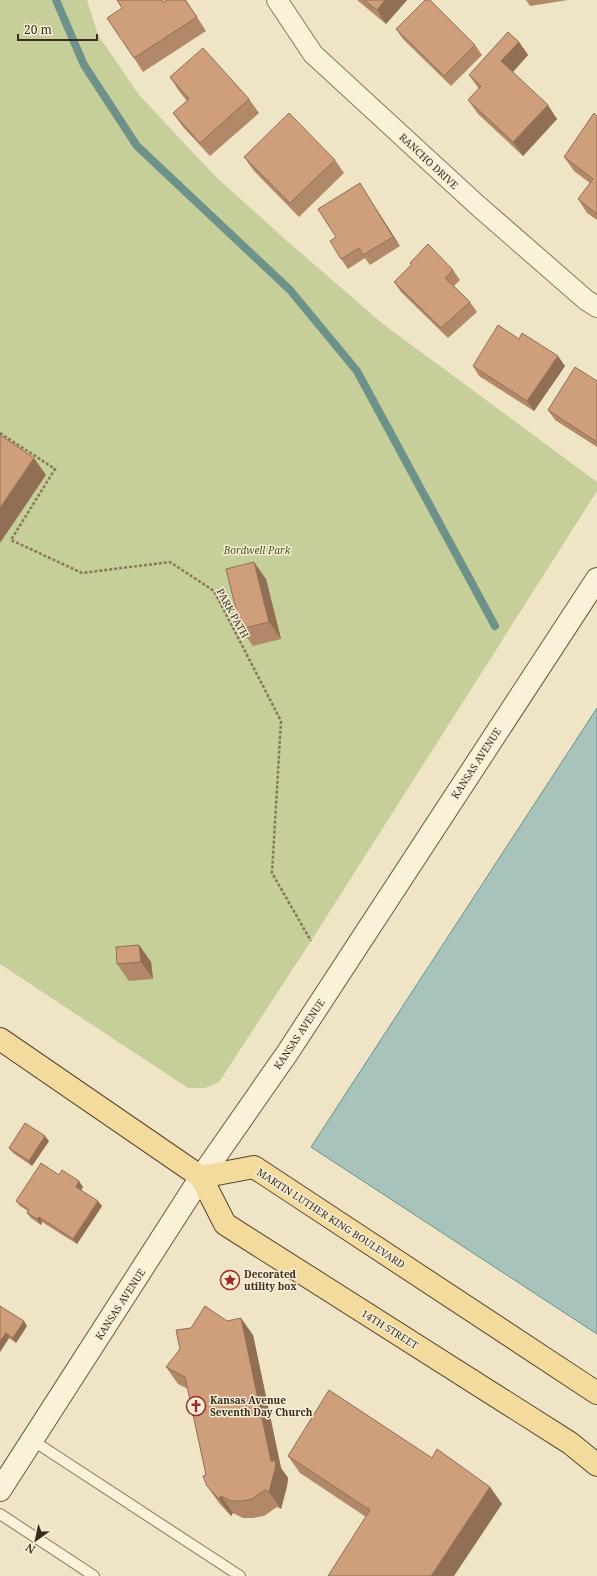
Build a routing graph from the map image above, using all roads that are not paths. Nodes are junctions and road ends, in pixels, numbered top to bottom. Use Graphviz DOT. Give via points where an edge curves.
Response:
graph roads {
  1 [pos="277,0"];
  2 [pos="597,307"];
  3 [pos="597,579"];
  4 [pos="0,1040"];
  5 [pos="202,1177"];
  6 [pos="597,1393"];
  7 [pos="32,1440"];
  8 [pos="597,1465"];
  9 [pos="0,1490"];
  10 [pos="0,1514"];
  11 [pos="94,1576"];
  12 [pos="240,1576"];
  1 -- 2 [label="street, RANCHO DRIVE" via="312,54 476,204"];
  3 -- 5 [label="street, KANSAS AVENUE" via="288,1052"];
  4 -- 5 [label="main road"];
  5 -- 6 [label="main road, MARTIN LUTHER KING BOULEVARD" via="254,1167"];
  5 -- 7 [label="street, KANSAS AVENUE"];
  5 -- 8 [label="main road, 14TH STREET" via="225,1224 570,1443"];
  7 -- 9 [label="street, KANSAS AVENUE"];
  7 -- 12 [label="lane"];
  10 -- 11 [label="lane"];
}
